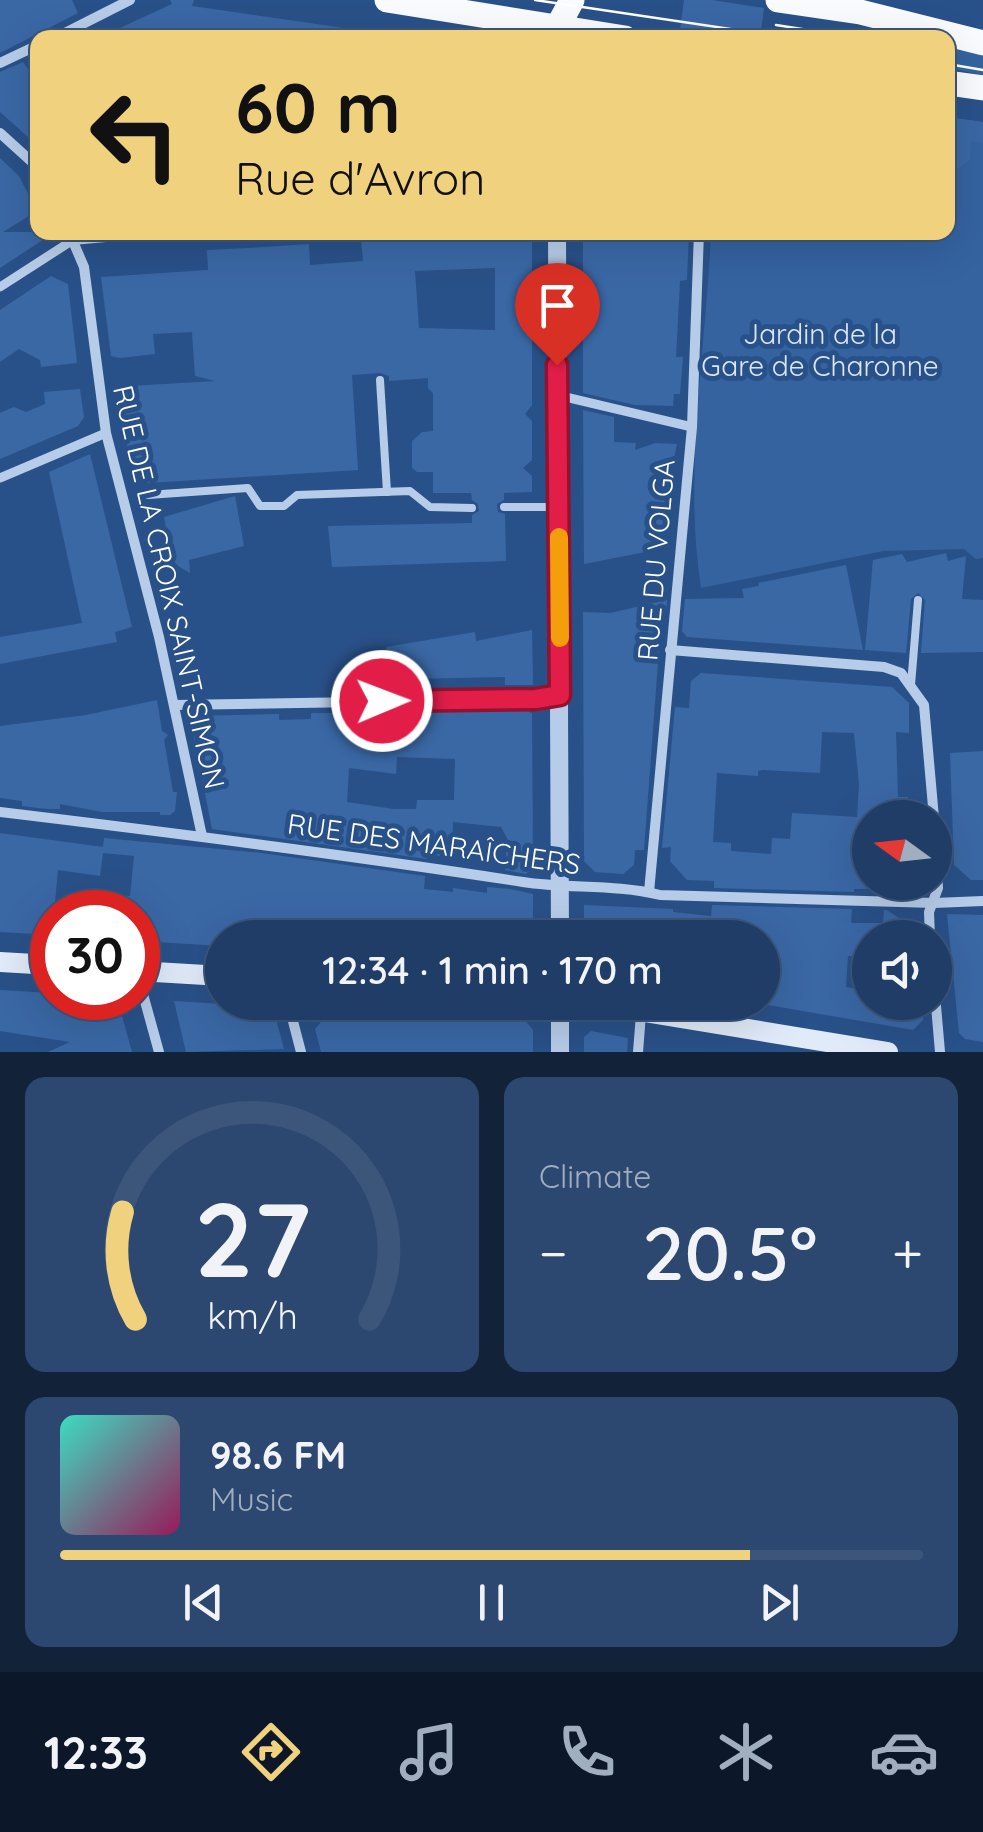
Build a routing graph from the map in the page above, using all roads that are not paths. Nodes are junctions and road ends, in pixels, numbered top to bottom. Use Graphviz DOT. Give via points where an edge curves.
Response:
graph roads {
  1 [pos="130,0"];
  2 [pos="387,0"];
  3 [pos="546,0"];
  4 [pos="572,0"];
  5 [pos="778,0"];
  6 [pos="817,3"];
  7 [pos="71,30"];
  8 [pos="546,30"];
  9 [pos="556,30"];
  10 [pos="558,30"];
  11 [pos="931,30"];
  12 [pos="955,36"];
  13 [pos="983,43"];
  14 [pos="30,49"];
  15 [pos="0,62"];
  16 [pos="955,84"];
  17 [pos="983,88"];
  18 [pos="0,133"];
  19 [pos="30,160"];
  20 [pos="65,240"];
  21 [pos="73,240"];
  22 [pos="557,240"];
  23 [pos="698,240"];
  24 [pos="0,287"];
  25 [pos="380,380"];
  26 [pos="558,395"];
  27 [pos="692,427"];
  28 [pos="106,433"];
  29 [pos="0,478"];
  30 [pos="387,492"];
  31 [pos="148,495"];
  32 [pos="559,507"];
  33 [pos="472,508"];
  34 [pos="504,508"];
  35 [pos="918,600"];
  36 [pos="670,650"];
  37 [pos="911,684"];
  38 [pos="560,695"];
  39 [pos="174,705"];
  40 [pos="932,800"];
  41 [pos="0,812"];
  42 [pos="202,836"];
  43 [pos="561,888"];
  44 [pos="649,892"];
  45 [pos="934,900"];
  46 [pos="983,901"];
  47 [pos="934,903"];
  48 [pos="560,920"];
  49 [pos="929,920"];
  50 [pos="0,962"];
  51 [pos="30,964"];
  52 [pos="160,975"];
  53 [pos="205,976"];
  54 [pos="150,1020"];
  55 [pos="293,1020"];
  56 [pos="560,1020"];
  57 [pos="641,1020"];
  58 [pos="680,1020"];
  59 [pos="937,1020"];
  60 [pos="159,1052"];
  61 [pos="301,1052"];
  62 [pos="560,1052"];
  63 [pos="638,1052"];
  64 [pos="888,1052"];
  65 [pos="940,1052"];
  1 -- 7 [label="street"];
  2 -- 8 [label="main road"];
  3 -- 9 [label="main road"];
  4 -- 10 [label="main road"];
  5 -- 6 [label="main road"];
  6 -- 11 [label="main road"];
  12 -- 13 [label="main road"];
  14 -- 15 [label="street"];
  16 -- 17 [label="main road"];
  18 -- 19 [label="street"];
  20 -- 24 [label="street"];
  21 -- 28 [label="street, RUE DE LA CROIX SAINT-SIMON" via="84,267"];
  22 -- 26 [label="street"];
  23 -- 27 [label="street, RUE DU VOLGA"];
  25 -- 30 [label="lane"];
  26 -- 27 [label="street"];
  26 -- 32 [label="street"];
  27 -- 36 [label="street, RUE DU VOLGA"];
  28 -- 29 [label="street"];
  28 -- 39 [label="street, RUE DE LA CROIX SAINT-SIMON"];
  30 -- 31 [label="lane" via="298,495 284,506 260,506 248,488"];
  30 -- 33 [label="lane" via="410,491 430,507"];
  32 -- 34 [label="lane"];
  32 -- 38 [label="street"];
  35 -- 37 [label="lane"];
  36 -- 37 [label="street" via="884,667"];
  36 -- 44 [label="street, RUE DU VOLGA"];
  37 -- 40 [label="street" via="924,705"];
  38 -- 39 [label="street"];
  38 -- 43 [label="street"];
  39 -- 42 [label="street, RUE DE LA CROIX SAINT-SIMON"];
  41 -- 42 [label="street, RUE DES MARAÎCHERS"];
  42 -- 43 [label="street, RUE DES MARAÎCHERS"];
  43 -- 44 [label="street, RUE DES MARAÎCHERS"];
  43 -- 48 [label="street"];
  44 -- 47 [label="street, RUE DES MARAÎCHERS"];
  45 -- 47 [label="street"];
  46 -- 47 [label="street, RUE DES MARAÎCHERS"];
  47 -- 49 [label="street"];
  50 -- 51 [label="main road"];
  52 -- 53 [label="main road"];
  54 -- 60 [label="street"];
  55 -- 61 [label="street"];
  56 -- 62 [label="street"];
  57 -- 63 [label="street"];
  58 -- 64 [label="main road"];
  59 -- 65 [label="street"];
}
